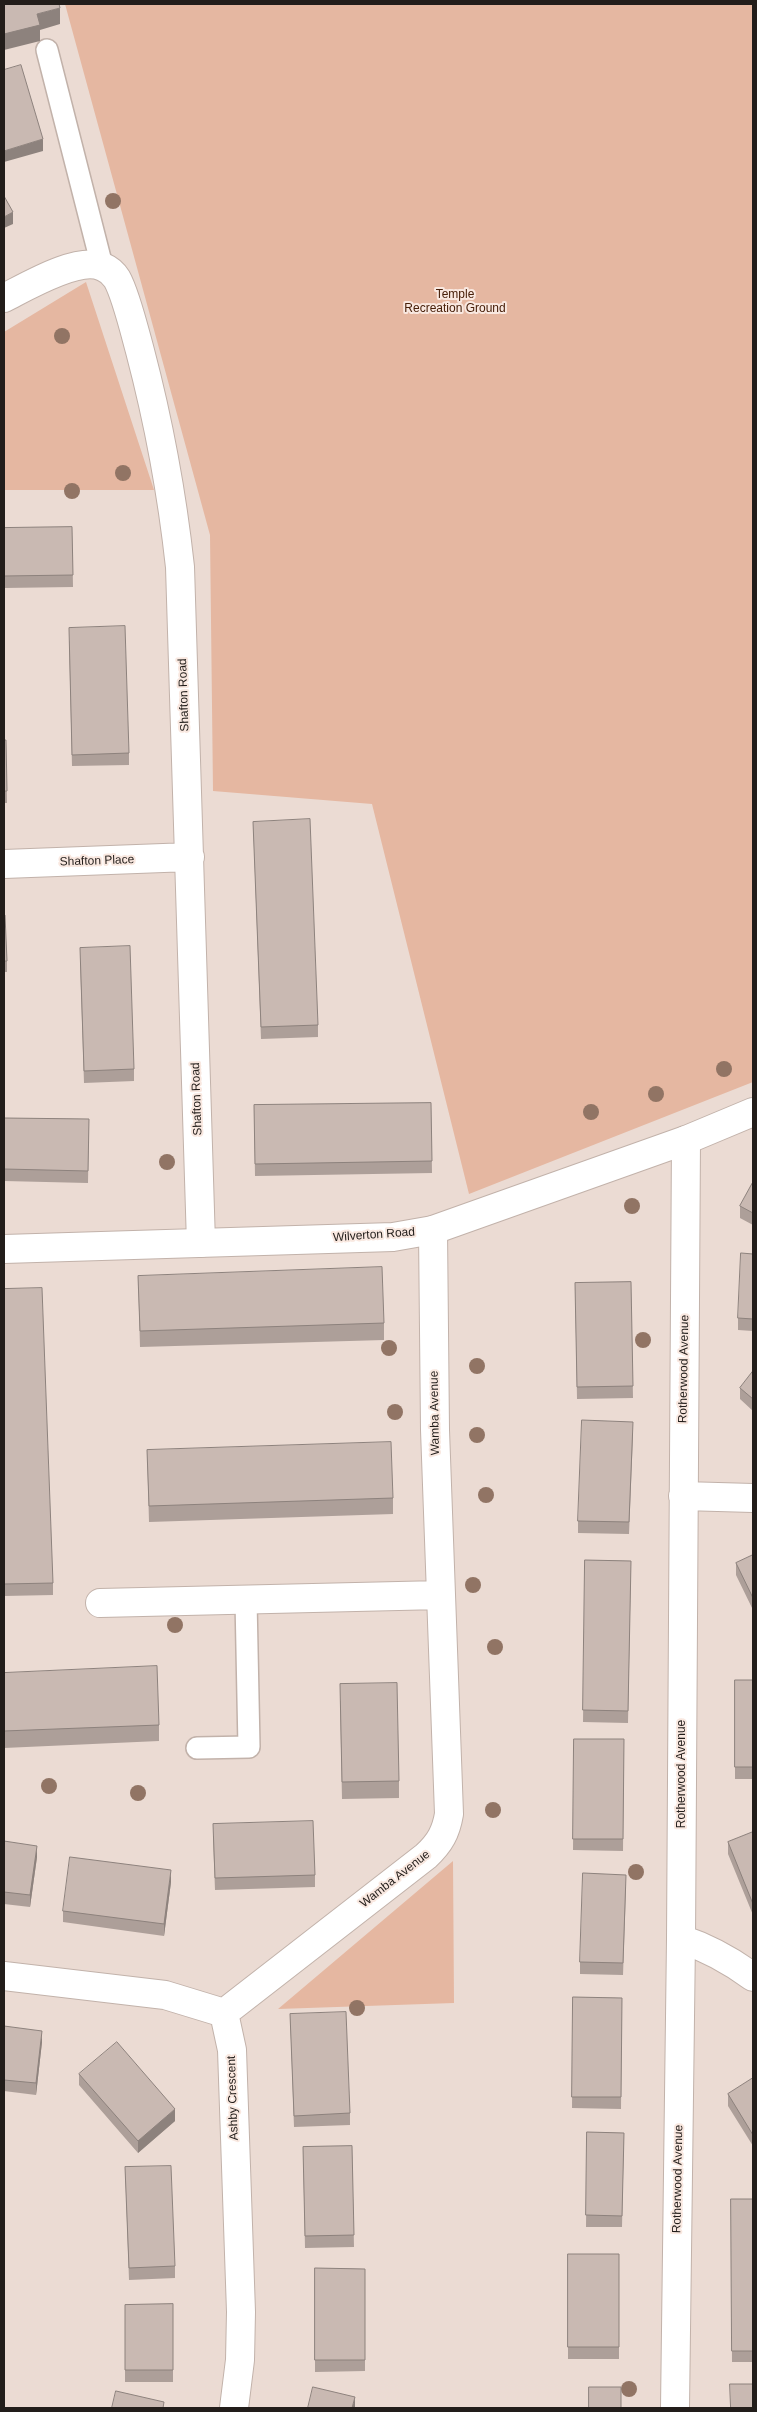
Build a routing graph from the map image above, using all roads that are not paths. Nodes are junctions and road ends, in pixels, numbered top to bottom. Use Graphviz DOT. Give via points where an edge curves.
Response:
graph roads {
  1 [pos="47,50"];
  2 [pos="102,266"];
  3 [pos="4,298"];
  4 [pos="190,857"];
  5 [pos="4,864"];
  6 [pos="753,1112"];
  7 [pos="686,1140"];
  8 [pos="433,1230"];
  9 [pos="201,1243"];
  10 [pos="4,1250"];
  11 [pos="683,1496"];
  12 [pos="753,1498"];
  13 [pos="441,1595"];
  14 [pos="246,1600"];
  15 [pos="100,1603"];
  16 [pos="197,1748"];
  17 [pos="681,1940"];
  18 [pos="4,1976"];
  19 [pos="753,1977"];
  20 [pos="224,2012"];
  21 [pos="234,2408"];
  22 [pos="675,2408"];
  1 -- 2 [label="lane"];
  2 -- 3 [label="street" via="90,264 62,270"];
  2 -- 4 [label="street, Shafton Road" via="117,279 133,327 154,403 174,506 180,568"];
  4 -- 5 [label="street, Shafton Place"];
  4 -- 9 [label="street, Shafton Road"];
  6 -- 7 [label="street, Wilverton Road"];
  7 -- 8 [label="street, Wilverton Road"];
  7 -- 11 [label="street, Rotherwood Avenue"];
  8 -- 9 [label="street, Wilverton Road" via="393,1236"];
  8 -- 13 [label="street, Wamba Avenue"];
  9 -- 10 [label="street, Wilverton Road"];
  11 -- 12 [label="street"];
  11 -- 17 [label="street, Rotherwood Avenue"];
  13 -- 14 [label="street"];
  13 -- 20 [label="street, Wamba Avenue" via="450,1814 447,1829 439,1844 426,1856"];
  14 -- 15 [label="street"];
  14 -- 16 [label="lane" via="249,1747"];
  17 -- 19 [label="street" via="728,1959"];
  17 -- 22 [label="street, Rotherwood Avenue"];
  18 -- 20 [label="street" via="165,1995"];
  20 -- 21 [label="street, Ashby Crescent" via="232,2050 241,2312"];
}
